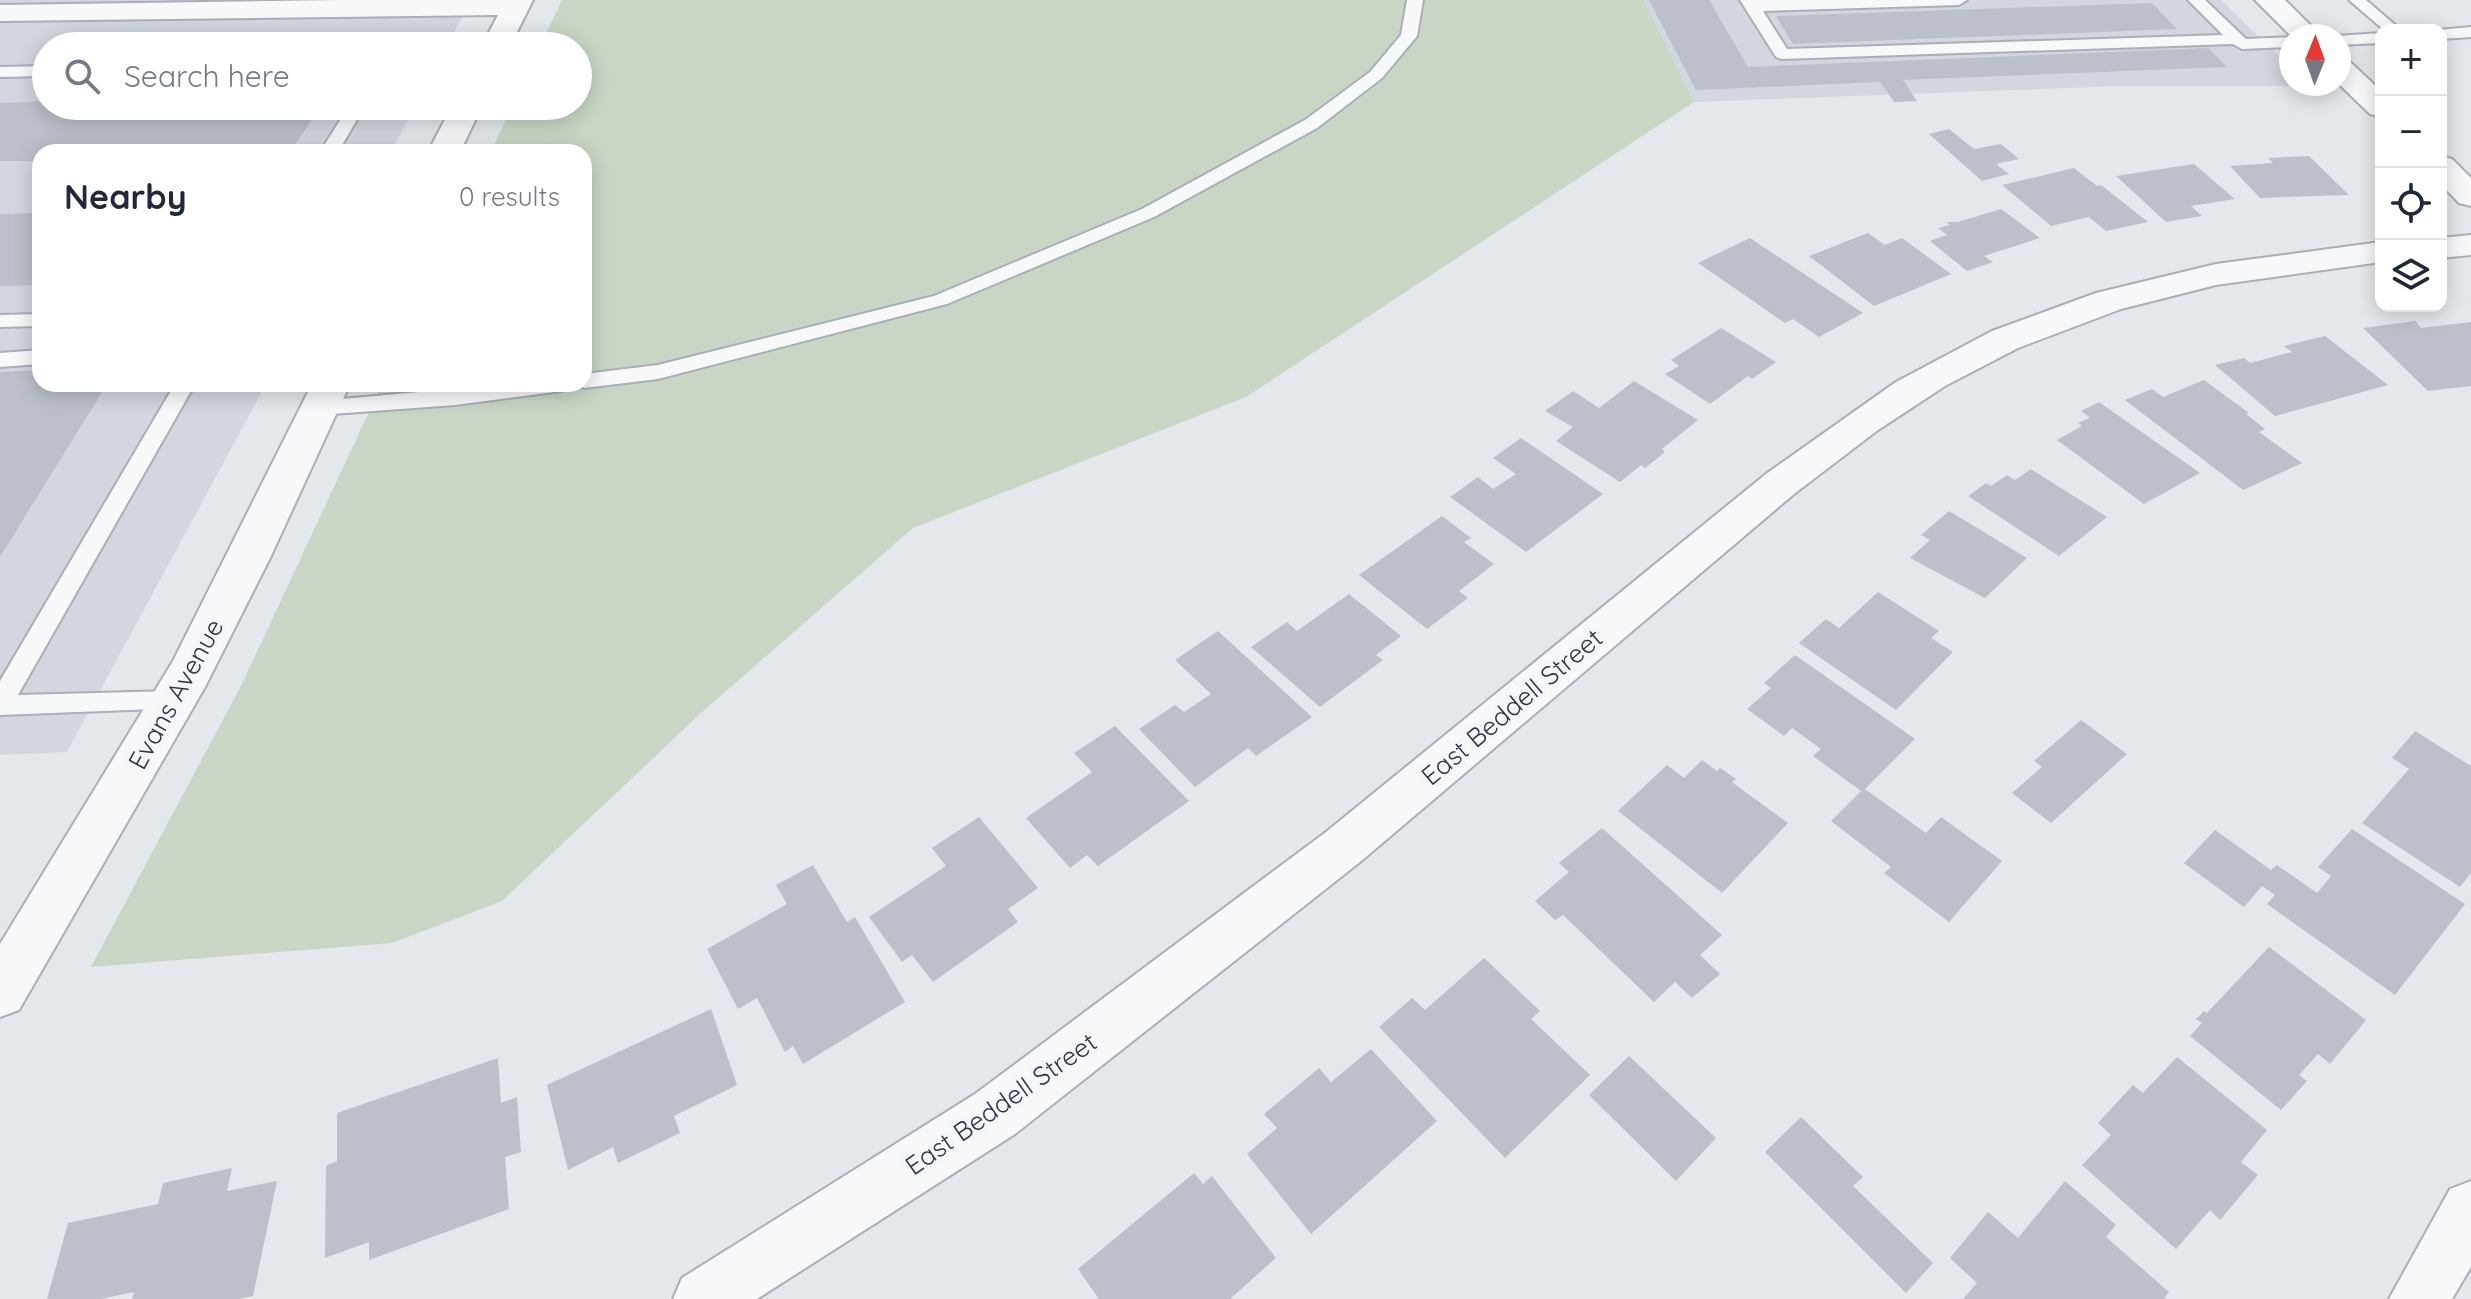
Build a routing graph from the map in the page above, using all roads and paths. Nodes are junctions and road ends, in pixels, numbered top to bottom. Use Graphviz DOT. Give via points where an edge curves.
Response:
graph roads {
  1 [pos="1415,0"];
  2 [pos="1959,0"];
  3 [pos="2196,0"];
  4 [pos="2269,0"];
  5 [pos="2357,0"];
  6 [pos="517,3"];
  7 [pos="400,4"];
  8 [pos="1750,4"];
  9 [pos="55,6"];
  10 [pos="0,13"];
  11 [pos="2294,24"];
  12 [pos="2386,24"];
  13 [pos="503,32"];
  14 [pos="2471,32"];
  15 [pos="2447,34"];
  16 [pos="2375,38"];
  17 [pos="2237,39"];
  18 [pos="2351,39"];
  19 [pos="2279,42"];
  20 [pos="32,71"];
  21 [pos="0,72"];
  22 [pos="2351,79"];
  23 [pos="2375,102"];
  24 [pos="348,120"];
  25 [pos="460,120"];
  26 [pos="334,144"];
  27 [pos="448,144"];
  28 [pos="2443,168"];
  29 [pos="2471,196"];
  30 [pos="2471,245"];
  31 [pos="2447,247"];
  32 [pos="2375,253"];
  33 [pos="32,320"];
  34 [pos="0,321"];
  35 [pos="32,358"];
  36 [pos="0,360"];
  37 [pos="592,380"];
  38 [pos="180,392"];
  39 [pos="501,392"];
  40 [pos="325,396"];
  41 [pos="173,701"];
  42 [pos="0,704"];
  43 [pos="0,992"];
  44 [pos="2471,1210"];
  45 [pos="703,1299"];
  46 [pos="2419,1299"];
  1 -- 37 [label="lane" via="1409,36 1376,75 1311,124 1148,213 940,300 658,372"];
  2 -- 8 [label="lane"];
  3 -- 17 [label="lane"];
  4 -- 11 [label="street"];
  5 -- 12 [label="lane"];
  6 -- 7 [label="street"];
  6 -- 13 [label="street"];
  7 -- 9 [label="street"];
  8 -- 17 [label="lane" via="1782,54"];
  9 -- 10 [label="street"];
  14 -- 15 [label="lane"];
  16 -- 18 [label="lane"];
  17 -- 19 [label="lane" via="2242,44"];
  20 -- 21 [label="lane"];
  22 -- 23 [label="street"];
  24 -- 26 [label="lane"];
  25 -- 27 [label="street"];
  28 -- 29 [label="street"];
  30 -- 31 [label="street"];
  32 -- 45 [label="street, East Beddell Street" via="2228,270 2115,298 2020,334 1916,388 1780,484 1343,847 995,1114"];
  33 -- 34 [label="lane"];
  35 -- 36 [label="lane"];
  38 -- 42 [label="lane"];
  39 -- 40 [label="lane" via="455,398"];
  40 -- 41 [label="street, Evans Avenue" via="250,556"];
  41 -- 42 [label="lane"];
  41 -- 43 [label="street, Evans Avenue"];
  44 -- 46 [label="street"];
}
